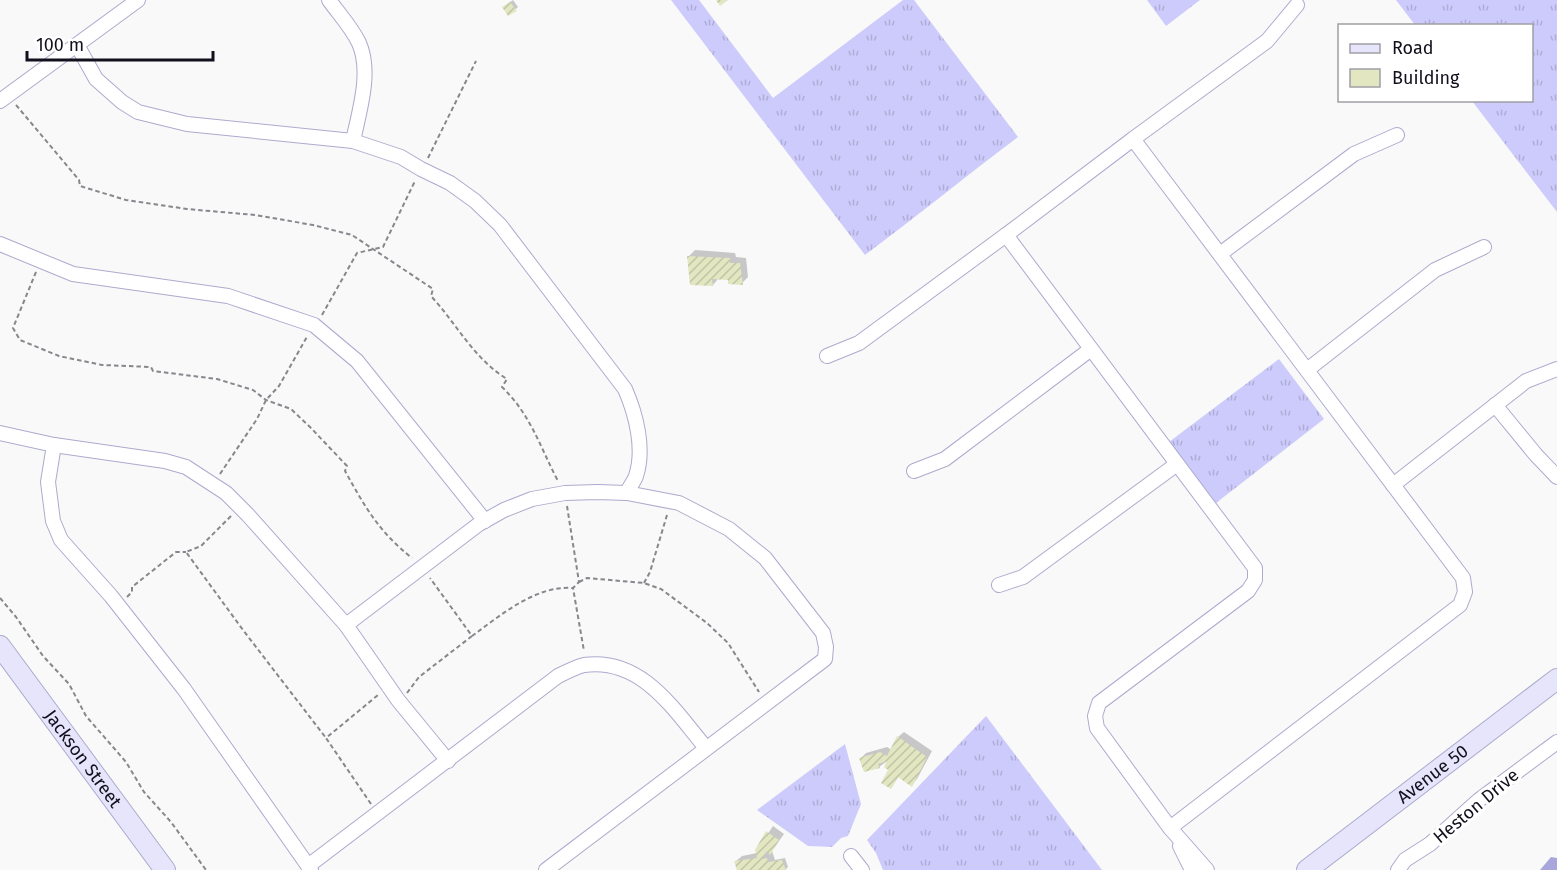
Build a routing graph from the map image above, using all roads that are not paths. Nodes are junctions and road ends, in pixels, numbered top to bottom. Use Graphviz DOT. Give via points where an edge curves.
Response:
graph roads {
  1 [pos="138,0"];
  2 [pos="329,0"];
  3 [pos="1297,5"];
  4 [pos="77,45"];
  5 [pos="4,98"];
  6 [pos="1396,135"];
  7 [pos="1133,139"];
  8 [pos="353,141"];
  9 [pos="1006,235"];
  10 [pos="0,244"];
  11 [pos="1484,247"];
  12 [pos="1220,254"];
  13 [pos="1091,349"];
  14 [pos="827,356"];
  15 [pos="1557,369"];
  16 [pos="1307,370"];
  17 [pos="1495,405"];
  18 [pos="0,433"];
  19 [pos="54,445"];
  20 [pos="1177,464"];
  21 [pos="914,471"];
  22 [pos="1557,477"];
  23 [pos="1393,485"];
  24 [pos="627,493"];
  25 [pos="485,520"];
  26 [pos="999,585"];
  27 [pos="346,625"];
  28 [pos="0,646"];
  29 [pos="1557,679"];
  30 [pos="1557,742"];
  31 [pos="706,748"];
  32 [pos="448,761"];
  33 [pos="1170,828"];
  34 [pos="851,856"];
  35 [pos="310,868"];
  36 [pos="165,870"];
  37 [pos="546,870"];
  38 [pos="862,870"];
  39 [pos="1192,870"];
  40 [pos="1207,870"];
  41 [pos="1307,870"];
  42 [pos="1398,870"];
  1 -- 4 [label="street"];
  2 -- 8 [label="street" via="359,44 364,64"];
  3 -- 7 [label="street" via="1267,41"];
  4 -- 5 [label="street"];
  4 -- 8 [label="street" via="96,79 138,112 187,124"];
  6 -- 12 [label="street" via="1354,154"];
  7 -- 9 [label="street"];
  7 -- 12 [label="street"];
  8 -- 24 [label="street" via="401,157 450,183 500,225 626,389 640,443 636,475"];
  9 -- 13 [label="street"];
  9 -- 14 [label="street" via="859,343"];
  10 -- 25 [label="street" via="73,274 228,296 314,325 357,361"];
  11 -- 16 [label="street" via="1435,270"];
  12 -- 16 [label="street"];
  13 -- 20 [label="street"];
  13 -- 21 [label="street" via="945,459"];
  15 -- 17 [label="street" via="1526,381"];
  16 -- 23 [label="street"];
  17 -- 22 [label="street"];
  17 -- 23 [label="street"];
  18 -- 19 [label="street"];
  19 -- 27 [label="street" via="186,467 240,507"];
  19 -- 35 [label="street" via="48,482 53,521 61,540 184,689"];
  20 -- 26 [label="street" via="1023,577"];
  20 -- 33 [label="street" via="1255,568 1255,579 1248,591 1099,703 1097,728"];
  23 -- 33 [label="street" via="1463,578 1465,592 1460,605"];
  24 -- 25 [label="street" via="565,493 532,499"];
  24 -- 31 [label="street" via="680,503 729,529 765,558 823,633 825,659"];
  25 -- 27 [label="street"];
  27 -- 32 [label="street" via="398,700"];
  28 -- 36 [label="main road, Jackson Street"];
  29 -- 41 [label="main road, Avenue 50"];
  30 -- 42 [label="street, Heston Drive" via="1479,800"];
  31 -- 32 [label="street" via="653,685 632,672 607,665 586,665 558,676"];
  31 -- 37 [label="street"];
  32 -- 35 [label="street"];
  33 -- 39 [label="street"];
  33 -- 40 [label="street"];
  34 -- 38 [label="street"];
}
